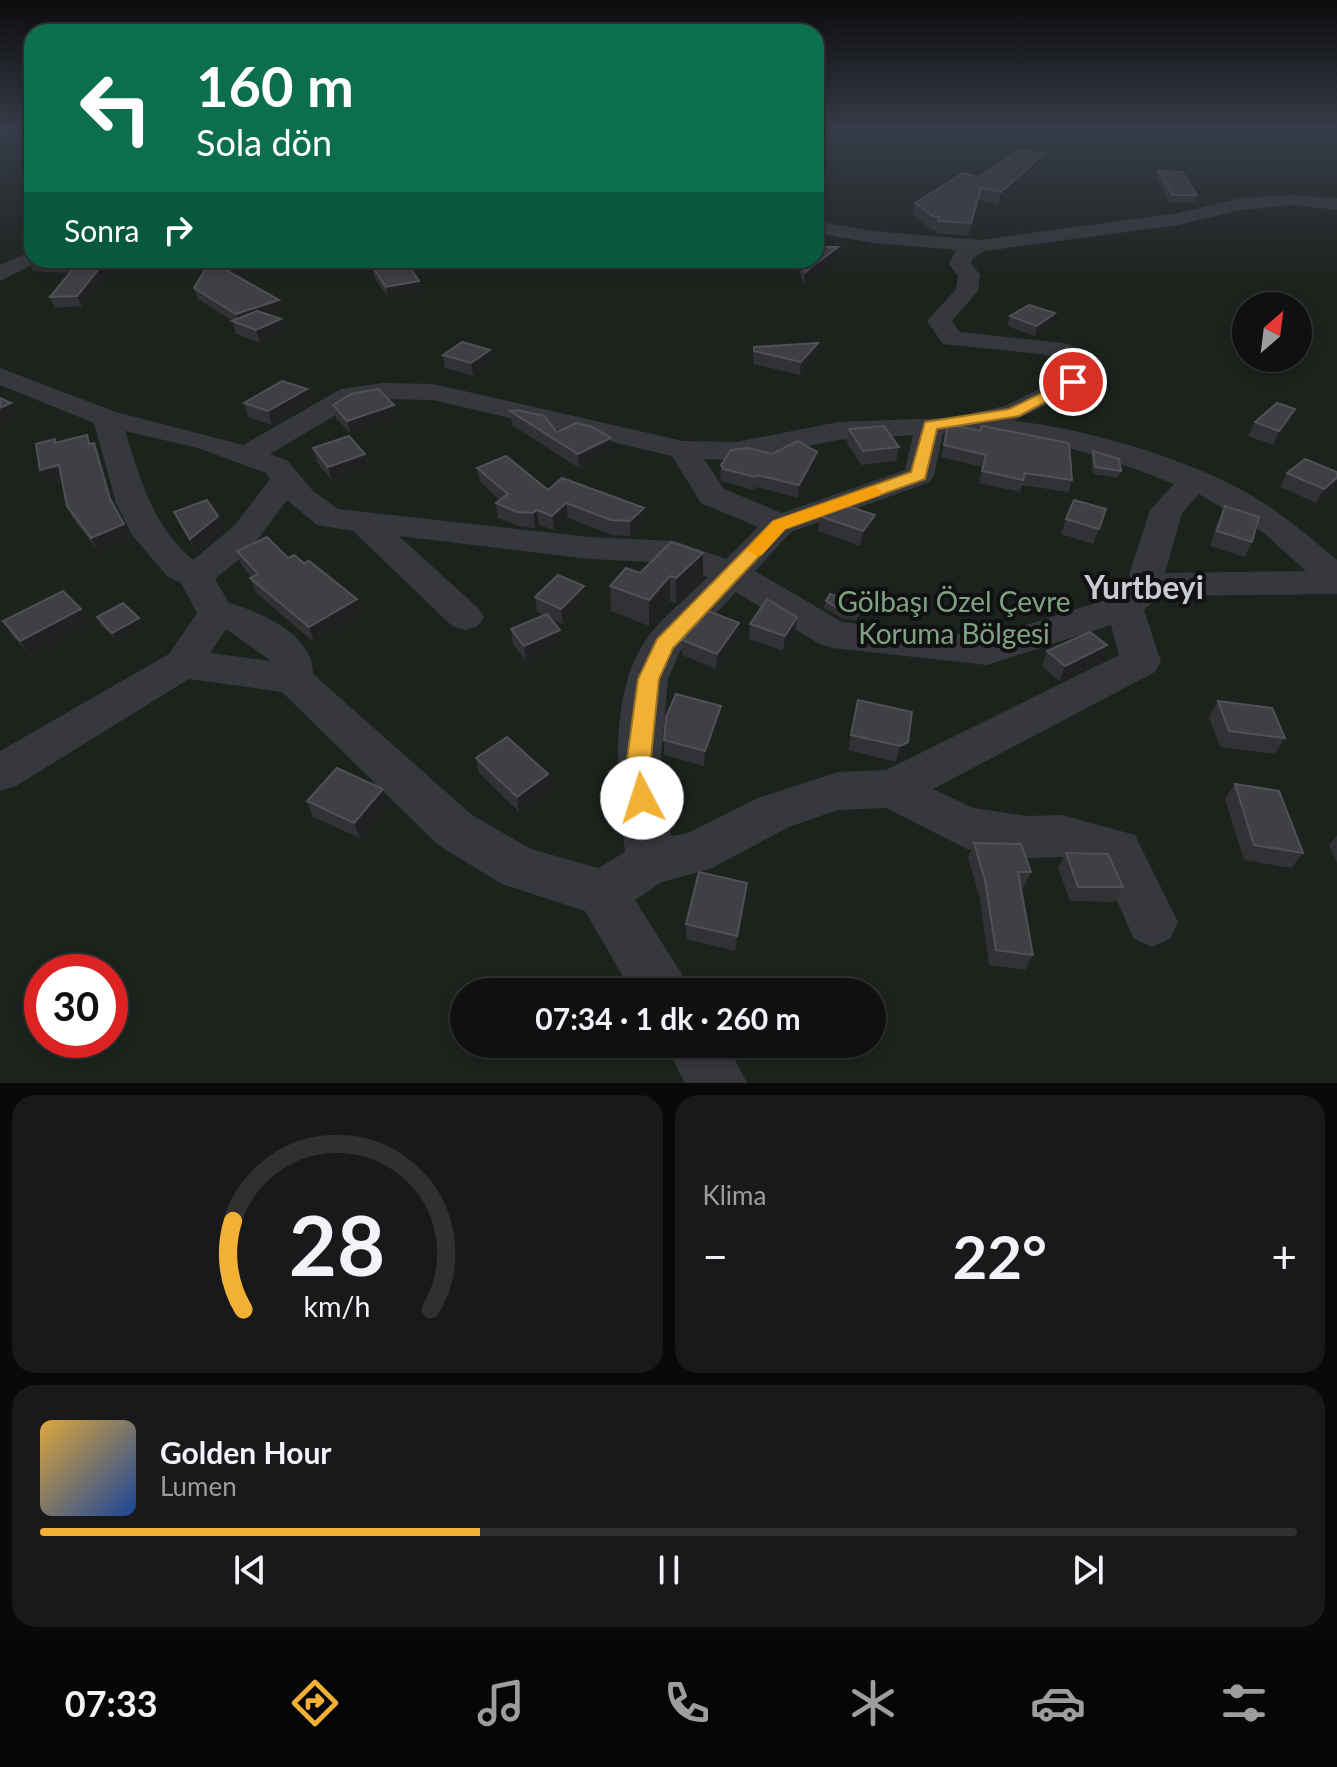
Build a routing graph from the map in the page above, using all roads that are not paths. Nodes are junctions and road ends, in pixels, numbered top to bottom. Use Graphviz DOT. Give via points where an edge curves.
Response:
graph roads {
  1 [pos="1337,204"];
  2 [pos="824,228"];
  3 [pos="980,246"];
  4 [pos="24,261"];
  5 [pos="0,274"];
  6 [pos="0,376"];
  7 [pos="107,418"];
  8 [pos="942,424"];
  9 [pos="683,450"];
  10 [pos="248,454"];
  11 [pos="286,478"];
  12 [pos="1194,481"];
  13 [pos="363,522"];
  14 [pos="779,525"];
  15 [pos="733,574"];
  16 [pos="1337,580"];
  17 [pos="205,594"];
  18 [pos="1138,595"];
  19 [pos="465,617"];
  20 [pos="183,664"];
  21 [pos="293,679"];
  22 [pos="0,773"];
  23 [pos="891,789"];
  24 [pos="651,862"];
  25 [pos="602,893"];
  26 [pos="1152,922"];
  27 [pos="654,978"];
  28 [pos="703,1058"];
  29 [pos="718,1083"];
  1 -- 3 [label="street" via="1241,204 1178,219"];
  2 -- 3 [label="street"];
  3 -- 8 [label="street" via="964,254 960,264 969,275 967,291 939,321 952,339 1040,346 1064,351 1078,364 1073,382 1013,413"];
  4 -- 5 [label="street"];
  6 -- 7 [label="street"];
  7 -- 10 [label="street"];
  7 -- 17 [label="street" via="132,503 149,535"];
  8 -- 9 [label="street" via="838,431 736,451"];
  8 -- 12 [label="street" via="1053,434"];
  8 -- 14 [label="street" via="919,475"];
  9 -- 10 [label="street" via="433,392 383,391 351,395"];
  9 -- 14 [label="street" via="712,496"];
  10 -- 11 [label="street" via="277,467"];
  11 -- 13 [label="street" via="329,518"];
  11 -- 17 [label="street" via="248,535 213,565"];
  12 -- 16 [label="street" via="1276,526"];
  12 -- 18 [label="street" via="1166,510"];
  13 -- 15 [label="street" via="589,548 675,552"];
  13 -- 19 [label="street"];
  14 -- 15 [label="street"];
  15 -- 18 [label="street" via="833,634 987,651"];
  15 -- 24 [label="street" via="664,644 648,679 638,767"];
  16 -- 18 [label="street" via="1175,586"];
  17 -- 20 [label="street"];
  17 -- 21 [label="street" via="294,659"];
  18 -- 23 [label="street" via="1141,662"];
  20 -- 21 [label="street"];
  20 -- 22 [label="street"];
  21 -- 25 [label="street" via="455,830 519,868"];
  23 -- 24 [label="street" via="838,791 774,812 693,854"];
  23 -- 26 [label="street" via="967,828 1062,836 1118,850"];
  24 -- 25 [label="street"];
  25 -- 27 [label="street"];
  28 -- 29 [label="street"];
}
